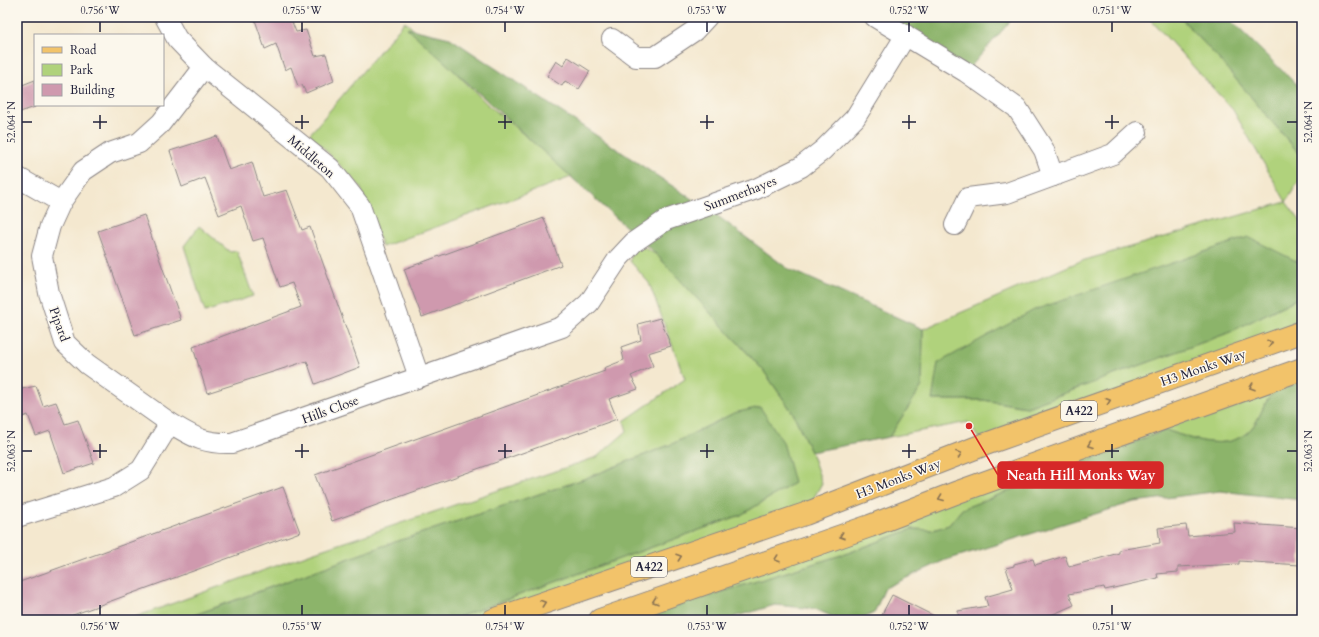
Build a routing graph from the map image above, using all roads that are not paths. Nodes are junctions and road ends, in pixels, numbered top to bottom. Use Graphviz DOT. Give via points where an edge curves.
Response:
graph roads {
  1 [pos="165,17"];
  2 [pos="707,17"];
  3 [pos="874,17"];
  4 [pos="906,35"];
  5 [pos="612,39"];
  6 [pos="204,67"];
  7 [pos="1137,132"];
  8 [pos="1053,176"];
  9 [pos="17,177"];
  10 [pos="62,202"];
  11 [pos="955,225"];
  12 [pos="634,242"];
  13 [pos="1302,332"];
  14 [pos="1302,369"];
  15 [pos="420,377"];
  16 [pos="170,423"];
  17 [pos="17,517"];
  18 [pos="493,620"];
  19 [pos="600,620"];
  1 -- 6 [label="street, Middleton" via="177,39"];
  2 -- 5 [label="street" via="694,31 656,57 636,57"];
  3 -- 4 [label="street"];
  4 -- 8 [label="street" via="966,72 1017,108 1044,150"];
  4 -- 12 [label="street, Summerhayes" via="855,118 823,150 801,167 756,189 666,220"];
  6 -- 10 [label="street, Pipard" via="161,123 139,143 110,153 83,171"];
  6 -- 15 [label="street, Middleton" via="330,168 360,206"];
  7 -- 8 [label="street" via="1114,154"];
  8 -- 11 [label="street" via="1007,193 968,198"];
  9 -- 10 [label="street"];
  10 -- 16 [label="street, Pipard" via="50,226 42,256 49,293 65,343 87,364"];
  12 -- 15 [label="street, Hills Close" via="618,259 590,303 562,327"];
  18 -- 13 [label="main road, H3 Monks Way / A422, one-way" via="805,514 983,445"];
  14 -- 19 [label="main road, A422, one-way" via="965,489 870,526"];
  15 -- 16 [label="street, Hills Close" via="232,443 212,444 195,438"];
  16 -- 17 [label="street" via="141,470 114,487"];
}
